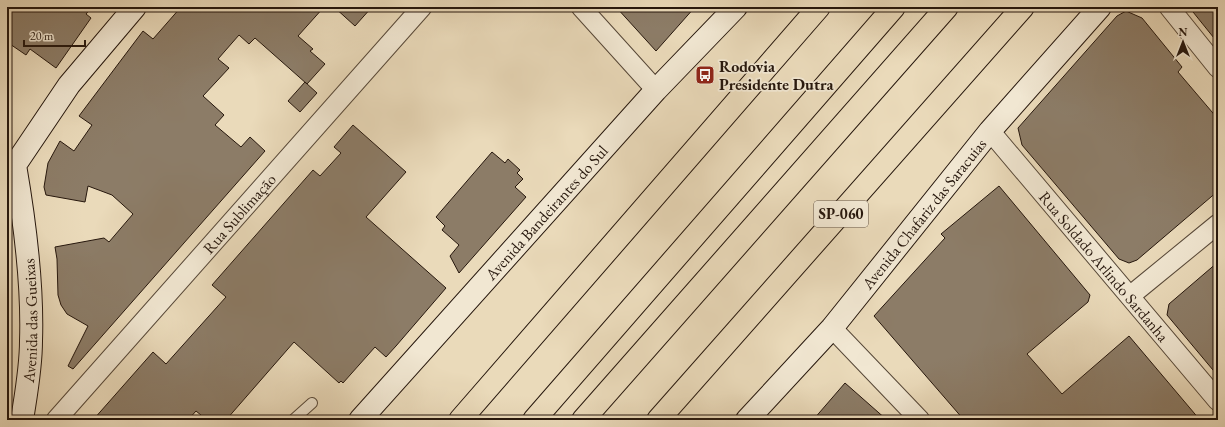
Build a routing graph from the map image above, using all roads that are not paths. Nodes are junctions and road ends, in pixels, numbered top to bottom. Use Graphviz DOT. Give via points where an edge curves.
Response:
graph roads {
  1 [pos="135,7"];
  2 [pos="422,7"];
  3 [pos="581,7"];
  4 [pos="736,7"];
  5 [pos="819,7"];
  6 [pos="894,7"];
  7 [pos="947,7"];
  8 [pos="1023,7"];
  9 [pos="1100,7"];
  10 [pos="1169,7"];
  11 [pos="1218,68"];
  12 [pos="656,90"];
  13 [pos="990,131"];
  14 [pos="11,159"];
  15 [pos="1218,224"];
  16 [pos="1130,296"];
  17 [pos="832,328"];
  18 [pos="1218,401"];
  19 [pos="312,403"];
  20 [pos="22,420"];
  21 [pos="56,420"];
  22 [pos="293,420"];
  23 [pos="360,420"];
  24 [pos="460,420"];
  25 [pos="534,420"];
  26 [pos="583,420"];
  27 [pos="658,420"];
  28 [pos="747,420"];
  29 [pos="920,420"];
  1 -- 14 [label="street"];
  2 -- 21 [label="street, Rua Sublimação"];
  3 -- 12 [label="street"];
  4 -- 12 [label="street, Avenida Bandeirantes do Sul"];
  5 -- 24 [label="highway"];
  6 -- 25 [label="highway"];
  7 -- 26 [label="highway"];
  8 -- 27 [label="highway, SP-060"];
  9 -- 13 [label="street, Avenida Chafariz das Saracuias"];
  10 -- 11 [label="street"];
  12 -- 23 [label="street, Avenida Bandeirantes do Sul"];
  13 -- 16 [label="street, Rua Soldado Arlindo Sardanha"];
  13 -- 17 [label="street, Avenida Chafariz das Saracuias"];
  14 -- 20 [label="street, Avenida das Gueixas" via="23,215 31,300 32,341"];
  15 -- 16 [label="street"];
  16 -- 18 [label="street, Rua Soldado Arlindo Sardanha"];
  17 -- 28 [label="street, Avenida Chafariz das Saracuias"];
  17 -- 29 [label="street"];
  19 -- 22 [label="lane"];
}
